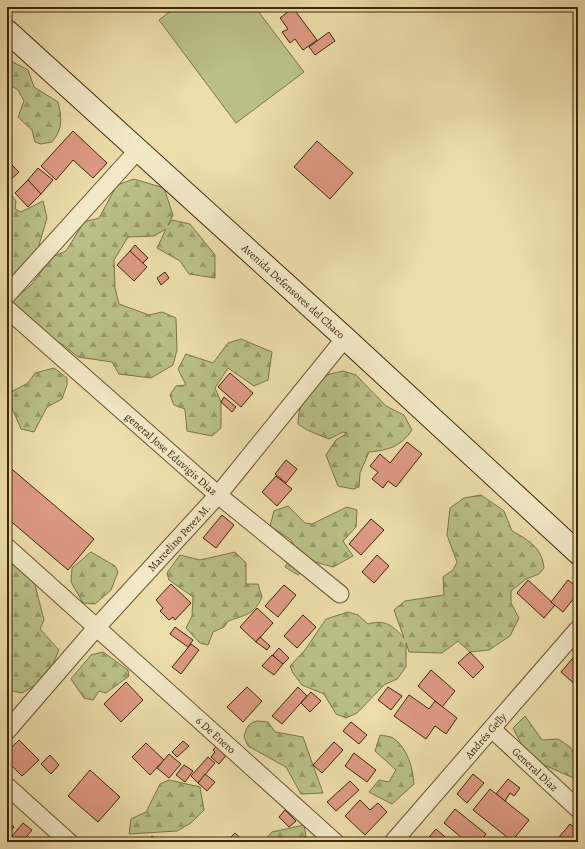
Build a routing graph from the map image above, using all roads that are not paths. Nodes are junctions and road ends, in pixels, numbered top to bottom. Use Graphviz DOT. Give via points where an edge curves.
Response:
graph roads {
  1 [pos="7,31"];
  2 [pos="138,150"];
  3 [pos="7,295"];
  4 [pos="7,309"];
  5 [pos="345,338"];
  6 [pos="218,495"];
  7 [pos="7,547"];
  8 [pos="578,553"];
  9 [pos="340,594"];
  10 [pos="96,628"];
  11 [pos="578,629"];
  12 [pos="492,729"];
  13 [pos="7,731"];
  14 [pos="7,786"];
  15 [pos="578,809"];
  16 [pos="69,842"];
  17 [pos="335,842"];
  18 [pos="393,842"];
  1 -- 2 [label="main road, Avenida Defensores del Chaco"];
  2 -- 3 [label="street"];
  2 -- 5 [label="main road, Avenida Defensores del Chaco"];
  4 -- 6 [label="street, general Jose Eduvigis Diaz"];
  5 -- 6 [label="street, Marcelino Perez M."];
  5 -- 8 [label="main road, Avenida Defensores del Chaco"];
  6 -- 9 [label="street, general Jose Eduvigis Diaz"];
  6 -- 10 [label="street, Marcelino Perez M."];
  7 -- 10 [label="street, 6 De Enero"];
  10 -- 13 [label="street, Marcelino Perez M."];
  10 -- 17 [label="street, 6 De Enero"];
  11 -- 12 [label="street, Andrés Gelly"];
  12 -- 15 [label="street, General Diaz"];
  12 -- 18 [label="street, Andrés Gelly"];
  14 -- 16 [label="street"];
}
